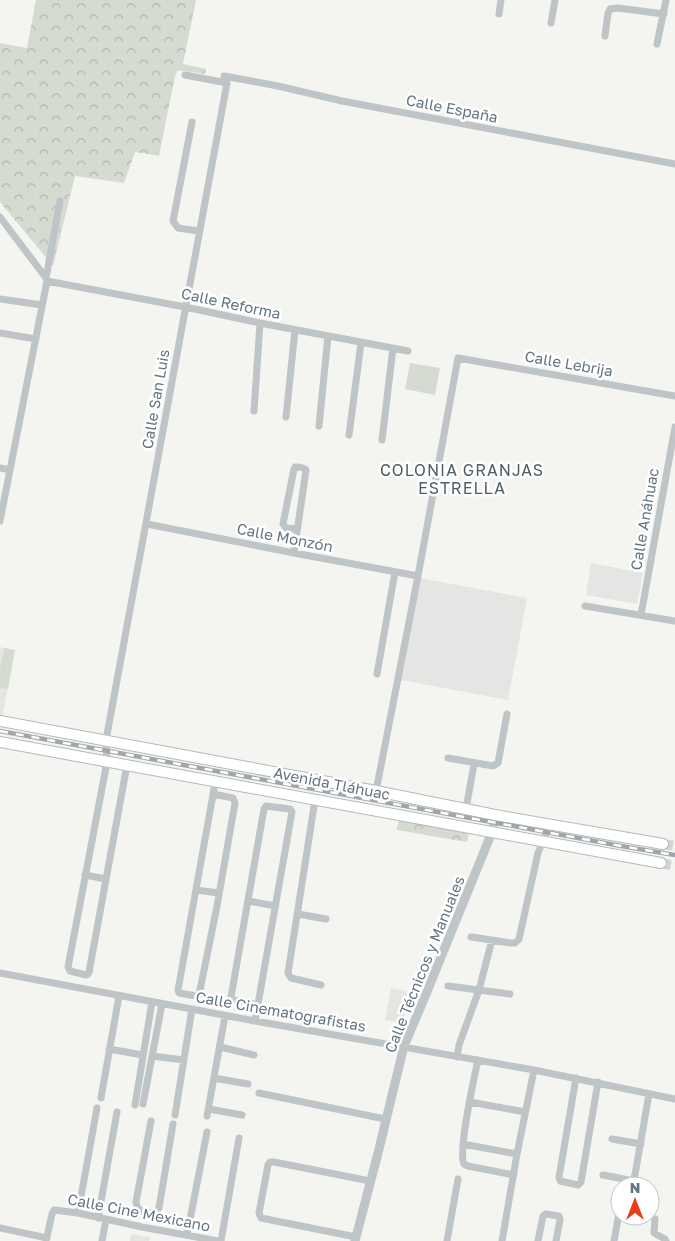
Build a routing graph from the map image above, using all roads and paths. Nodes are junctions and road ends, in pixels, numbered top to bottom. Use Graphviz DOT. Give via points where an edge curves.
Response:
graph roads {
  1 [pos="501,0"];
  2 [pos="555,0"];
  3 [pos="666,0"];
  4 [pos="499,14"];
  5 [pos="664,14"];
  6 [pos="551,23"];
  7 [pos="605,36"];
  8 [pos="658,44"];
  9 [pos="186,76"];
  10 [pos="226,79"];
  11 [pos="192,122"];
  12 [pos="675,164"];
  13 [pos="60,201"];
  14 [pos="0,217"];
  15 [pos="199,231"];
  16 [pos="46,279"];
  17 [pos="0,299"];
  18 [pos="42,305"];
  19 [pos="185,306"];
  20 [pos="260,324"];
  21 [pos="295,330"];
  22 [pos="0,333"];
  23 [pos="328,336"];
  24 [pos="36,339"];
  25 [pos="361,343"];
  26 [pos="393,348"];
  27 [pos="408,351"];
  28 [pos="675,396"];
  29 [pos="254,411"];
  30 [pos="286,417"];
  31 [pos="319,426"];
  32 [pos="675,427"];
  33 [pos="349,435"];
  34 [pos="382,440"];
  35 [pos="0,468"];
  36 [pos="10,470"];
  37 [pos="0,521"];
  38 [pos="147,524"];
  39 [pos="297,529"];
  40 [pos="294,554"];
  41 [pos="396,572"];
  42 [pos="418,576"];
  43 [pos="585,606"];
  44 [pos="640,615"];
  45 [pos="675,621"];
  46 [pos="377,674"];
  47 [pos="507,714"];
  48 [pos="0,721"];
  49 [pos="106,740"];
  50 [pos="0,742"];
  51 [pos="448,758"];
  52 [pos="107,762"];
  53 [pos="474,764"];
  54 [pos="127,766"];
  55 [pos="215,782"];
  56 [pos="376,791"];
  57 [pos="213,794"];
  58 [pos="315,800"];
  59 [pos="466,809"];
  60 [pos="494,815"];
  61 [pos="550,824"];
  62 [pos="492,832"];
  63 [pos="542,842"];
  64 [pos="663,844"];
  65 [pos="661,864"];
  66 [pos="85,875"];
  67 [pos="106,880"];
  68 [pos="196,890"];
  69 [pos="219,893"];
  70 [pos="249,901"];
  71 [pos="276,906"];
  72 [pos="298,914"];
  73 [pos="326,919"];
  74 [pos="471,937"];
  75 [pos="492,940"];
  76 [pos="0,973"];
  77 [pos="321,985"];
  78 [pos="448,986"];
  79 [pos="478,990"];
  80 [pos="510,994"];
  81 [pos="119,996"];
  82 [pos="152,1002"];
  83 [pos="162,1004"];
  84 [pos="258,1005"];
  85 [pos="192,1009"];
  86 [pos="225,1016"];
  87 [pos="255,1021"];
  88 [pos="404,1046"];
  89 [pos="220,1047"];
  90 [pos="110,1049"];
  91 [pos="143,1055"];
  92 [pos="254,1055"];
  93 [pos="152,1056"];
  94 [pos="457,1057"];
  95 [pos="184,1060"];
  96 [pos="478,1060"];
  97 [pos="534,1070"];
  98 [pos="214,1078"];
  99 [pos="576,1078"];
  100 [pos="598,1082"];
  101 [pos="248,1084"];
  102 [pos="260,1093"];
  103 [pos="649,1094"];
  104 [pos="101,1098"];
  105 [pos="675,1099"];
  106 [pos="470,1102"];
  107 [pos="143,1104"];
  108 [pos="135,1105"];
  109 [pos="97,1108"];
  110 [pos="117,1112"];
  111 [pos="526,1112"];
  112 [pos="175,1115"];
  113 [pos="242,1115"];
  114 [pos="385,1119"];
  115 [pos="152,1121"];
  116 [pos="173,1124"];
  117 [pos="207,1132"];
  118 [pos="240,1138"];
  119 [pos="612,1139"];
  120 [pos="463,1144"];
  121 [pos="641,1144"];
  122 [pos="517,1154"];
  123 [pos="514,1175"];
  124 [pos="602,1175"];
  125 [pos="635,1176"];
  126 [pos="610,1177"];
  127 [pos="458,1179"];
  128 [pos="370,1181"];
  129 [pos="78,1213"];
  130 [pos="145,1213"];
  131 [pos="98,1218"];
  132 [pos="106,1220"];
  133 [pos="617,1226"];
  134 [pos="654,1226"];
  135 [pos="142,1227"];
  136 [pos="0,1228"];
  137 [pos="187,1235"];
  138 [pos="47,1239"];
  139 [pos="356,1239"];
  140 [pos="102,1241"];
  141 [pos="220,1241"];
  142 [pos="447,1241"];
  143 [pos="502,1241"];
  144 [pos="538,1241"];
  145 [pos="556,1241"];
  146 [pos="614,1241"];
  147 [pos="666,1241"];
  1 -- 4 [label="street"];
  2 -- 6 [label="street"];
  3 -- 5 [label="street"];
  5 -- 7 [label="street" via="610,9"];
  5 -- 8 [label="street"];
  9 -- 10 [label="street"];
  10 -- 12 [label="street, Calle España"];
  10 -- 15 [label="street, Calle San Luis"];
  11 -- 15 [label="street" via="173,221 178,228"];
  13 -- 16 [label="street"];
  14 -- 16 [label="street"];
  15 -- 19 [label="street, Calle San Luis"];
  16 -- 18 [label="street"];
  16 -- 19 [label="street, Calle Reforma"];
  17 -- 18 [label="street"];
  18 -- 24 [label="street"];
  19 -- 20 [label="street, Calle Reforma"];
  19 -- 38 [label="street, Calle San Luis"];
  20 -- 21 [label="street, Calle Reforma"];
  20 -- 29 [label="street"];
  21 -- 23 [label="street, Calle Reforma"];
  21 -- 30 [label="street"];
  22 -- 24 [label="street"];
  23 -- 25 [label="street, Calle Reforma"];
  23 -- 31 [label="street"];
  24 -- 36 [label="street"];
  25 -- 26 [label="street, Calle Reforma"];
  25 -- 33 [label="street"];
  26 -- 27 [label="street, Calle Reforma"];
  26 -- 34 [label="street"];
  28 -- 42 [label="street, Calle Lebrija" via="458,358"];
  32 -- 44 [label="street, Calle Anáhuac"];
  35 -- 36 [label="street"];
  36 -- 37 [label="street"];
  38 -- 40 [label="street, Calle Monzón"];
  38 -- 49 [label="street, Calle San Luis"];
  39 -- 39 [label="street" via="306,470 295,467 283,524 286,528"];
  39 -- 40 [label="street"];
  40 -- 41 [label="street, Calle Monzón"];
  41 -- 42 [label="street, Calle Monzón"];
  41 -- 46 [label="street"];
  42 -- 56 [label="street"];
  43 -- 44 [label="street"];
  44 -- 45 [label="street"];
  47 -- 53 [label="street" via="498,763 493,766"];
  48 -- 49 [label="main road, Avenida Tláhuac"];
  49 -- 52 [label="street, Calle San Luis"];
  49 -- 56 [label="main road, Avenida Tláhuac"];
  50 -- 52 [label="main road, Avenida Tláhuac"];
  51 -- 53 [label="street"];
  52 -- 54 [label="main road, Avenida Tláhuac"];
  52 -- 66 [label="street, Calle San Luis"];
  53 -- 59 [label="street"];
  54 -- 55 [label="main road, Avenida Tláhuac"];
  54 -- 67 [label="street"];
  55 -- 57 [label="street"];
  55 -- 58 [label="main road, Avenida Tláhuac"];
  56 -- 59 [label="main road, Avenida Tláhuac"];
  57 -- 68 [label="street"];
  57 -- 69 [label="street" via="233,798 235,803"];
  58 -- 62 [label="main road, Avenida Tláhuac"];
  58 -- 72 [label="street"];
  59 -- 60 [label="main road, Avenida Tláhuac"];
  60 -- 61 [label="main road, Avenida Tláhuac"];
  60 -- 62 [label="street, Calle Técnicos y Manuales"];
  61 -- 63 [label="street"];
  61 -- 64 [label="main road, Avenida Tláhuac"];
  62 -- 63 [label="main road, Avenida Tláhuac"];
  62 -- 88 [label="street, Calle Técnicos y Manuales"];
  63 -- 65 [label="main road, Avenida Tláhuac"];
  63 -- 75 [label="street" via="519,939 515,943"];
  66 -- 67 [label="street"];
  66 -- 67 [label="street, Calle San Luis" via="68,967 70,971 86,975"];
  68 -- 69 [label="street"];
  68 -- 69 [label="street" via="178,990 179,993 196,996 199,995"];
  70 -- 71 [label="street"];
  70 -- 71 [label="street" via="265,807 290,809"];
  70 -- 84 [label="street" via="231,996 233,1000"];
  71 -- 84 [label="street"];
  72 -- 73 [label="street"];
  72 -- 77 [label="street" via="288,973 291,978"];
  74 -- 75 [label="street"];
  75 -- 79 [label="street"];
  76 -- 81 [label="street, Calle Cinematografistas"];
  78 -- 79 [label="street"];
  79 -- 80 [label="street"];
  79 -- 94 [label="street"];
  81 -- 82 [label="street, Calle Cinematografistas"];
  81 -- 90 [label="street"];
  82 -- 83 [label="street, Calle Cinematografistas"];
  82 -- 91 [label="street"];
  83 -- 85 [label="street, Calle Cinematografistas"];
  83 -- 93 [label="street"];
  84 -- 87 [label="street"];
  85 -- 86 [label="street, Calle Cinematografistas"];
  85 -- 95 [label="street"];
  86 -- 87 [label="street, Calle Cinematografistas"];
  86 -- 89 [label="street"];
  87 -- 88 [label="street, Calle Cinematografistas"];
  88 -- 94 [label="street, Calle Cinematografistas"];
  88 -- 114 [label="street, Calle Técnicos y Manuales"];
  89 -- 92 [label="street"];
  89 -- 98 [label="street"];
  90 -- 91 [label="street"];
  90 -- 104 [label="street"];
  91 -- 108 [label="street"];
  93 -- 95 [label="street"];
  93 -- 107 [label="street"];
  94 -- 96 [label="street, Calle Cinematografistas"];
  95 -- 112 [label="street"];
  96 -- 97 [label="street, Calle Cinematografistas"];
  96 -- 106 [label="street"];
  97 -- 99 [label="street, Calle Cinematografistas"];
  97 -- 111 [label="street"];
  98 -- 101 [label="street"];
  98 -- 113 [label="street" via="208,1113"];
  99 -- 100 [label="street, Calle Cinematografistas"];
  99 -- 100 [label="street" via="559,1177 560,1181 578,1185"];
  100 -- 103 [label="street, Calle Cinematografistas"];
  102 -- 114 [label="street"];
  103 -- 105 [label="street, Calle Cinematografistas"];
  103 -- 121 [label="street"];
  106 -- 111 [label="street"];
  106 -- 120 [label="street"];
  109 -- 129 [label="street"];
  110 -- 131 [label="street"];
  111 -- 122 [label="street"];
  114 -- 128 [label="street, Calle Técnicos y Manuales"];
  115 -- 130 [label="street" via="136,1202"];
  116 -- 130 [label="street" via="159,1208 155,1213"];
  117 -- 137 [label="street"];
  118 -- 141 [label="street"];
  119 -- 121 [label="street"];
  120 -- 122 [label="street"];
  120 -- 123 [label="street" via="464,1164"];
  121 -- 125 [label="street"];
  122 -- 123 [label="street"];
  123 -- 143 [label="street"];
  124 -- 126 [label="street"];
  127 -- 142 [label="street"];
  128 -- 139 [label="street, Calle Técnicos y Manuales"];
  128 -- 139 [label="street" via="274,1162 268,1164 259,1213 261,1218"];
  129 -- 131 [label="street, Calle Cine Mexicano"];
  129 -- 138 [label="street, Calle Cine Mexicano" via="54,1210"];
  130 -- 135 [label="street"];
  131 -- 132 [label="street, Calle Cine Mexicano"];
  132 -- 135 [label="street, Calle Cine Mexicano"];
  132 -- 140 [label="street"];
  133 -- 146 [label="street"];
  134 -- 147 [label="street" via="655,1235"];
  135 -- 137 [label="street, Calle Cine Mexicano"];
  136 -- 138 [label="street"];
  137 -- 141 [label="street, Calle Cine Mexicano"];
  144 -- 145 [label="street" via="542,1216 546,1214 559,1216"];
}
